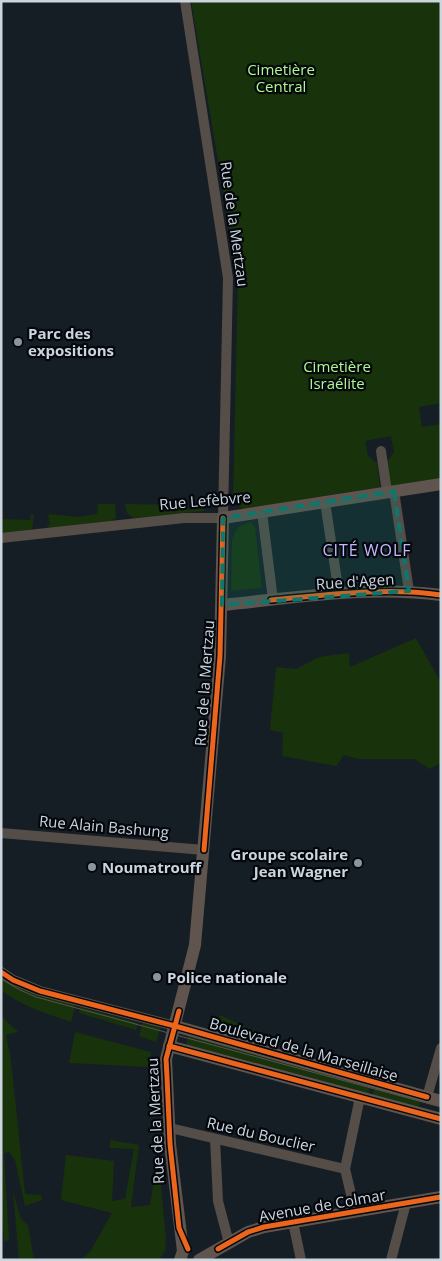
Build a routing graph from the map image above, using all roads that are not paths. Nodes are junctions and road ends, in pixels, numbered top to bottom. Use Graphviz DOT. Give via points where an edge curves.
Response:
graph roads {
  1 [pos="185,1"];
  2 [pos="380,451"];
  3 [pos="441,484"];
  4 [pos="390,492"];
  5 [pos="325,502"];
  6 [pos="262,512"];
  7 [pos="223,518"];
  8 [pos="1,538"];
  9 [pos="408,591"];
  10 [pos="339,594"];
  11 [pos="441,595"];
  12 [pos="273,600"];
  13 [pos="222,605"];
  14 [pos="1,833"];
  15 [pos="204,850"];
  16 [pos="1,972"];
  17 [pos="175,1026"];
  18 [pos="169,1046"];
  19 [pos="441,1048"];
  20 [pos="360,1097"];
  21 [pos="426,1097"];
  22 [pos="441,1101"];
  23 [pos="422,1114"];
  24 [pos="441,1119"];
  25 [pos="170,1128"];
  26 [pos="215,1139"];
  27 [pos="345,1169"];
  28 [pos="441,1198"];
  29 [pos="406,1203"];
  30 [pos="354,1211"];
  31 [pos="293,1222"];
  32 [pos="220,1248"];
  33 [pos="186,1257"];
  34 [pos="199,1260"];
  35 [pos="301,1260"];
  36 [pos="391,1260"];
  1 -- 7 [label="street, Rue de la Mertzau" via="228,278"];
  2 -- 4 [label="street"];
  3 -- 4 [label="main road, Rue Lefèbvre"];
  4 -- 5 [label="main road, Rue Lefèbvre"];
  4 -- 9 [label="street"];
  5 -- 6 [label="main road, Rue Lefèbvre"];
  5 -- 10 [label="street"];
  6 -- 7 [label="main road, Rue Lefèbvre"];
  6 -- 12 [label="street"];
  7 -- 8 [label="street, Rue Lefèbvre" via="184,518"];
  7 -- 13 [label="main road, Rue de la Mertzau"];
  9 -- 10 [label="main road, Rue d'Agen"];
  9 -- 11 [label="main road, Rue d'Agen"];
  10 -- 12 [label="main road, Rue d'Agen"];
  12 -- 13 [label="main road, Rue d'Agen"];
  13 -- 15 [label="main road, Rue de la Mertzau"];
  14 -- 15 [label="street, Rue Alain Bashung"];
  15 -- 17 [label="main road, Rue de la Mertzau" via="195,945"];
  16 -- 17 [label="street" via="40,991"];
  17 -- 18 [label="main road, Rue de la Mertzau"];
  17 -- 21 [label="main road, Boulevard de la Marseillaise"];
  18 -- 20 [label="main road, Boulevard de la Marseillaise"];
  18 -- 25 [label="main road, Rue de la Mertzau" via="166,1066"];
  19 -- 21 [label="street"];
  20 -- 23 [label="main road, Boulevard de la Marseillaise"];
  20 -- 27 [label="street"];
  21 -- 22 [label="main road, Boulevard de la Marseillaise"];
  21 -- 23 [label="main road"];
  23 -- 24 [label="main road, Boulevard de la Marseillaise"];
  25 -- 26 [label="street, Rue du Bouclier"];
  25 -- 33 [label="main road, Rue de la Mertzau" via="179,1228"];
  26 -- 27 [label="street, Rue du Bouclier"];
  26 -- 32 [label="street"];
  27 -- 30 [label="street"];
  28 -- 29 [label="main road, Avenue de Colmar"];
  29 -- 30 [label="main road, Avenue de Colmar"];
  29 -- 36 [label="street"];
  30 -- 31 [label="main road, Avenue de Colmar"];
  31 -- 32 [label="main road, Avenue de Colmar" via="248,1232"];
  31 -- 35 [label="street"];
  32 -- 34 [label="main road, Avenue de Colmar"];
}
